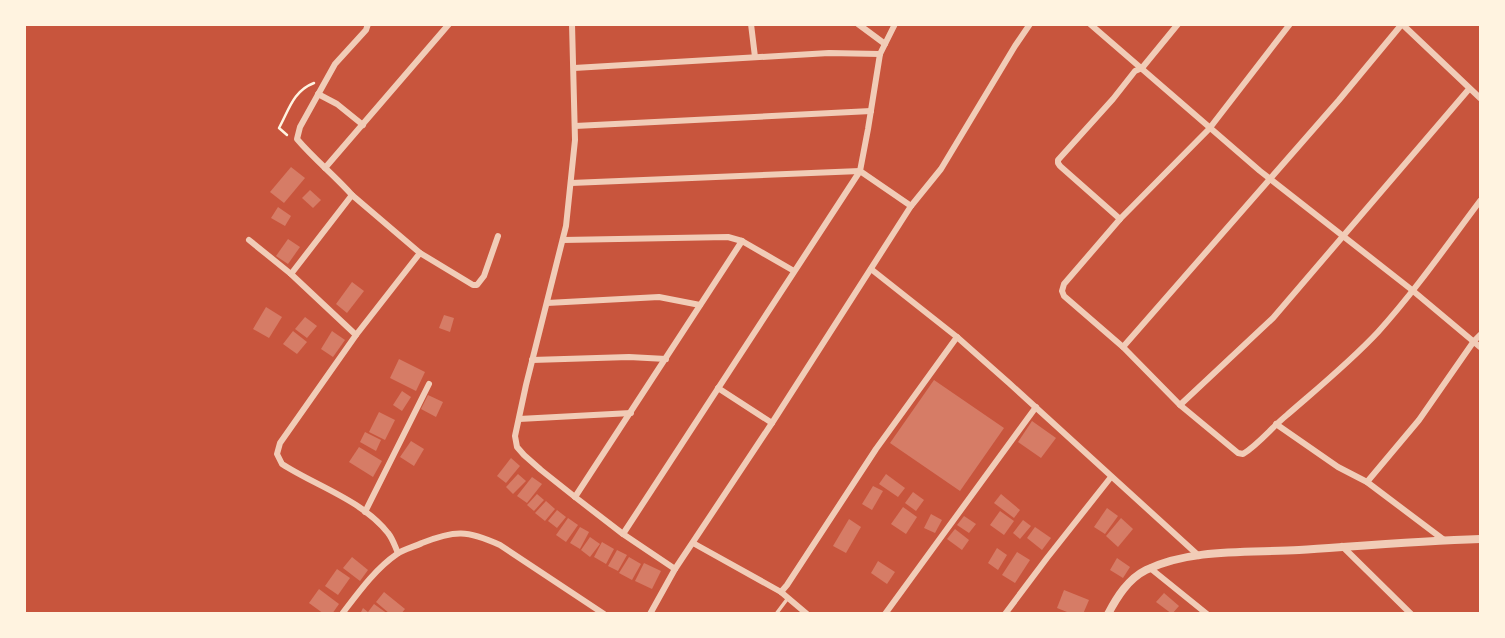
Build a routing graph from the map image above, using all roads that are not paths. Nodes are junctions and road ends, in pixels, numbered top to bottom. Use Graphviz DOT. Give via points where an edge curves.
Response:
graph roads {
  1 [pos="368,24"];
  2 [pos="449,24"];
  3 [pos="572,24"];
  4 [pos="751,24"];
  5 [pos="858,24"];
  6 [pos="895,24"];
  7 [pos="1030,24"];
  8 [pos="1090,24"];
  9 [pos="1178,24"];
  10 [pos="1290,24"];
  11 [pos="1402,24"];
  12 [pos="885,44"];
  13 [pos="880,54"];
  14 [pos="755,57"];
  15 [pos="573,68"];
  16 [pos="1142,68"];
  17 [pos="1469,89"];
  18 [pos="318,93"];
  19 [pos="1480,98"];
  20 [pos="871,111"];
  21 [pos="363,125"];
  22 [pos="575,126"];
  23 [pos="1209,129"];
  24 [pos="326,168"];
  25 [pos="860,171"];
  26 [pos="1270,179"];
  27 [pos="571,183"];
  28 [pos="352,195"];
  29 [pos="1480,201"];
  30 [pos="911,206"];
  31 [pos="1120,219"];
  32 [pos="498,236"];
  33 [pos="1342,237"];
  34 [pos="249,240"];
  35 [pos="563,240"];
  36 [pos="742,241"];
  37 [pos="420,253"];
  38 [pos="871,269"];
  39 [pos="794,271"];
  40 [pos="291,274"];
  41 [pos="1412,290"];
  42 [pos="547,303"];
  43 [pos="701,305"];
  44 [pos="356,335"];
  45 [pos="1480,335"];
  46 [pos="957,337"];
  47 [pos="1474,341"];
  48 [pos="1123,347"];
  49 [pos="1480,347"];
  50 [pos="666,359"];
  51 [pos="532,360"];
  52 [pos="429,384"];
  53 [pos="718,388"];
  54 [pos="1180,405"];
  55 [pos="1035,407"];
  56 [pos="631,413"];
  57 [pos="519,419"];
  58 [pos="772,423"];
  59 [pos="1276,424"];
  60 [pos="1111,477"];
  61 [pos="1367,482"];
  62 [pos="575,497"];
  63 [pos="365,512"];
  64 [pos="623,534"];
  65 [pos="1480,539"];
  66 [pos="1444,540"];
  67 [pos="693,543"];
  68 [pos="1342,546"];
  69 [pos="398,553"];
  70 [pos="1199,556"];
  71 [pos="1150,568"];
  72 [pos="675,569"];
  73 [pos="780,592"];
  74 [pos="788,598"];
  75 [pos="342,614"];
  76 [pos="604,614"];
  77 [pos="650,614"];
  78 [pos="776,614"];
  79 [pos="807,614"];
  80 [pos="885,614"];
  81 [pos="1005,614"];
  82 [pos="1108,614"];
  83 [pos="1207,614"];
  84 [pos="1411,614"];
  1 -- 18 [label="street"];
  2 -- 21 [label="street"];
  3 -- 15 [label="street"];
  4 -- 14 [label="street"];
  5 -- 12 [label="street"];
  6 -- 12 [label="street"];
  7 -- 30 [label="street" via="941,169"];
  8 -- 16 [label="street"];
  9 -- 16 [label="street"];
  10 -- 23 [label="street"];
  11 -- 17 [label="street"];
  11 -- 26 [label="street"];
  12 -- 13 [label="street"];
  13 -- 14 [label="street"];
  13 -- 20 [label="street"];
  14 -- 15 [label="street"];
  15 -- 22 [label="street"];
  16 -- 23 [label="street"];
  16 -- 31 [label="street" via="1058,163"];
  17 -- 19 [label="street"];
  17 -- 33 [label="street"];
  18 -- 21 [label="street"];
  18 -- 24 [label="street" via="297,139"];
  20 -- 22 [label="street"];
  20 -- 25 [label="street"];
  21 -- 24 [label="street"];
  22 -- 27 [label="street"];
  23 -- 26 [label="street"];
  23 -- 31 [label="street"];
  24 -- 28 [label="street"];
  25 -- 27 [label="street"];
  25 -- 30 [label="street"];
  25 -- 39 [label="street"];
  26 -- 33 [label="street"];
  26 -- 48 [label="street"];
  27 -- 35 [label="street"];
  28 -- 37 [label="street"];
  28 -- 40 [label="street"];
  29 -- 41 [label="street"];
  30 -- 38 [label="street"];
  31 -- 48 [label="street" via="1063,284 1062,291"];
  32 -- 37 [label="street" via="477,285"];
  33 -- 41 [label="street"];
  33 -- 54 [label="street" via="1273,318"];
  34 -- 40 [label="street"];
  35 -- 36 [label="street" via="728,237"];
  35 -- 42 [label="street"];
  36 -- 39 [label="street"];
  36 -- 43 [label="street"];
  37 -- 44 [label="street"];
  38 -- 46 [label="street"];
  38 -- 58 [label="street"];
  39 -- 53 [label="street"];
  40 -- 44 [label="street"];
  41 -- 47 [label="street"];
  41 -- 59 [label="street" via="1339,370"];
  42 -- 43 [label="street" via="659,297"];
  42 -- 51 [label="street"];
  43 -- 50 [label="street"];
  44 -- 63 [label="street" via="276,454 282,464"];
  45 -- 47 [label="street"];
  46 -- 55 [label="street"];
  46 -- 73 [label="street"];
  47 -- 49 [label="street"];
  47 -- 61 [label="street" via="1419,420"];
  48 -- 54 [label="street"];
  50 -- 51 [label="street"];
  50 -- 56 [label="street"];
  51 -- 57 [label="street"];
  52 -- 63 [label="street"];
  53 -- 58 [label="street"];
  53 -- 64 [label="street"];
  54 -- 59 [label="street" via="1243,454"];
  55 -- 60 [label="street"];
  55 -- 80 [label="street"];
  56 -- 57 [label="street"];
  56 -- 62 [label="street"];
  57 -- 62 [label="street" via="517,447"];
  58 -- 67 [label="street"];
  59 -- 61 [label="street"];
  60 -- 70 [label="street"];
  60 -- 81 [label="street"];
  61 -- 66 [label="street"];
  62 -- 64 [label="street"];
  63 -- 69 [label="street" via="390,535"];
  64 -- 72 [label="street"];
  65 -- 66 [label="street"];
  66 -- 68 [label="street"];
  67 -- 72 [label="street"];
  67 -- 73 [label="street"];
  68 -- 70 [label="street"];
  68 -- 84 [label="street"];
  69 -- 75 [label="street"];
  69 -- 76 [label="street" via="443,535 481,537"];
  70 -- 71 [label="street"];
  71 -- 82 [label="street" via="1128,584"];
  71 -- 83 [label="street"];
  72 -- 77 [label="street"];
  73 -- 74 [label="street"];
  74 -- 78 [label="lane"];
  74 -- 79 [label="street"];
}
